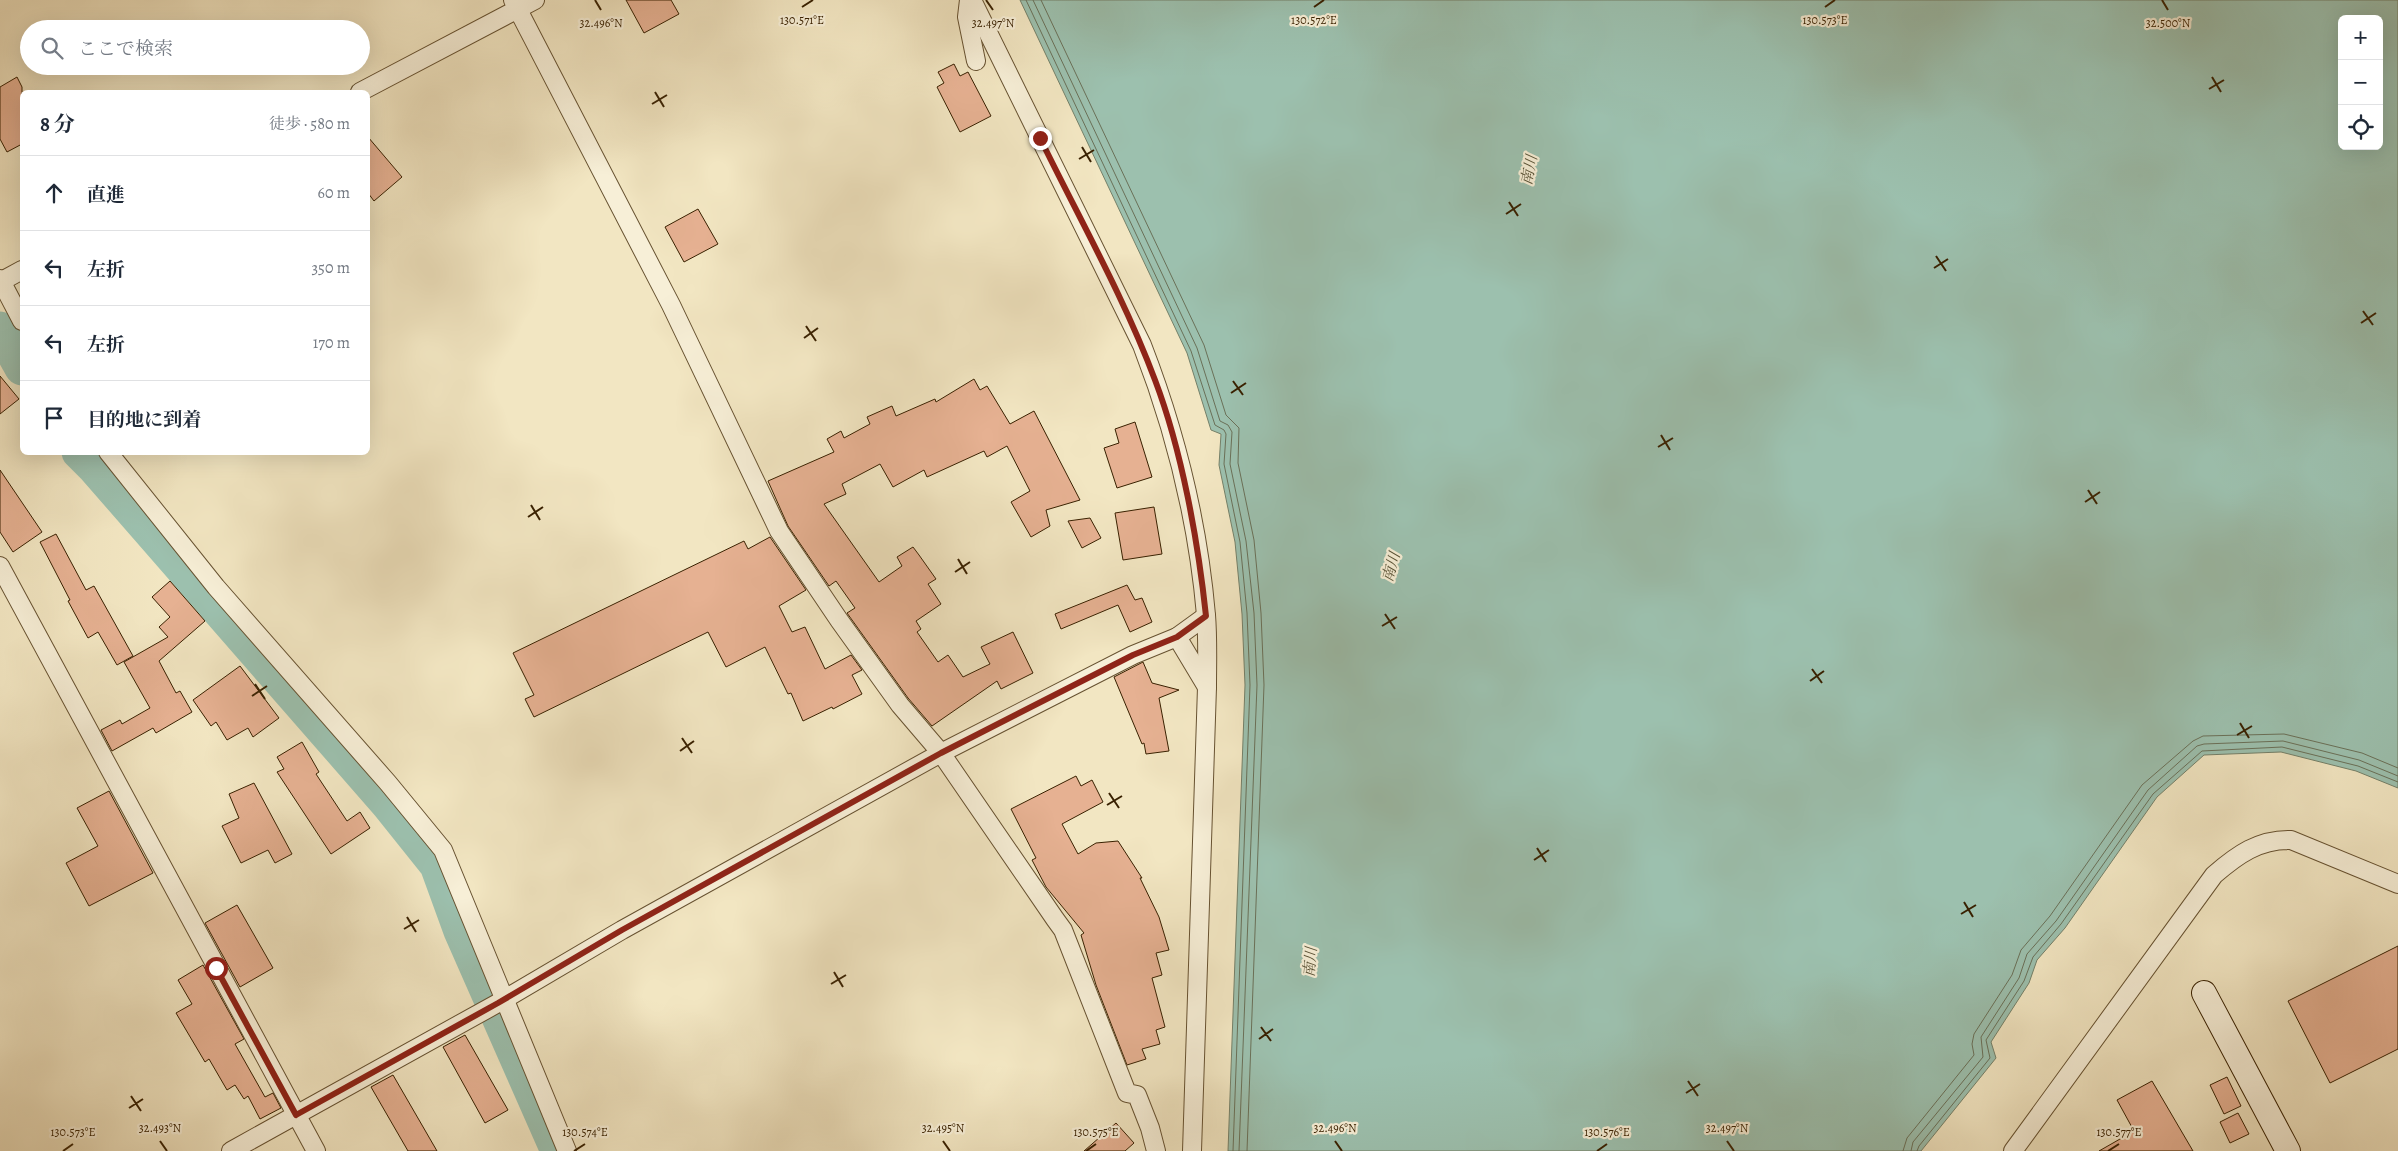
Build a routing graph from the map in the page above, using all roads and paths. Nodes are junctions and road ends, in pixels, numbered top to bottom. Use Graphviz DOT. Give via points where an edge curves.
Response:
graph roads {
  1 [pos="535,0"];
  2 [pos="970,0"];
  3 [pos="515,5"];
  4 [pos="976,61"];
  5 [pos="364,90"];
  6 [pos="20,271"];
  7 [pos="0,281"];
  8 [pos="20,318"];
  9 [pos="110,455"];
  10 [pos="0,566"];
  11 [pos="1206,616"];
  12 [pos="1177,637"];
  13 [pos="1207,687"];
  14 [pos="941,753"];
  15 [pos="2398,884"];
  16 [pos="2204,993"];
  17 [pos="496,1003"];
  18 [pos="296,1115"];
  19 [pos="232,1151"];
  20 [pos="316,1151"];
  21 [pos="567,1151"];
  22 [pos="1156,1151"];
  23 [pos="1192,1151"];
  24 [pos="2013,1151"];
  25 [pos="2288,1151"];
  1 -- 3 [label="street"];
  2 -- 4 [label="street" via="967,17"];
  2 -- 11 [label="street" via="1142,345 1170,429 1191,515"];
  3 -- 5 [label="street"];
  3 -- 14 [label="street" via="666,297 779,531 900,705"];
  6 -- 7 [label="street"];
  7 -- 8 [label="street"];
  9 -- 17 [label="street" via="216,587 443,850"];
  10 -- 18 [label="street"];
  11 -- 12 [label="street"];
  11 -- 13 [label="street"];
  12 -- 13 [label="street"];
  12 -- 14 [label="street" via="1133,655"];
  13 -- 23 [label="street"];
  14 -- 17 [label="street"];
  14 -- 22 [label="street" via="1063,930 1127,1093 1137,1095"];
  15 -- 24 [label="street" via="2291,840 2275,839 2237,854 2214,875"];
  16 -- 25 [label="street"];
  17 -- 18 [label="street"];
  17 -- 21 [label="street"];
  18 -- 19 [label="street"];
  18 -- 20 [label="street"];
}
